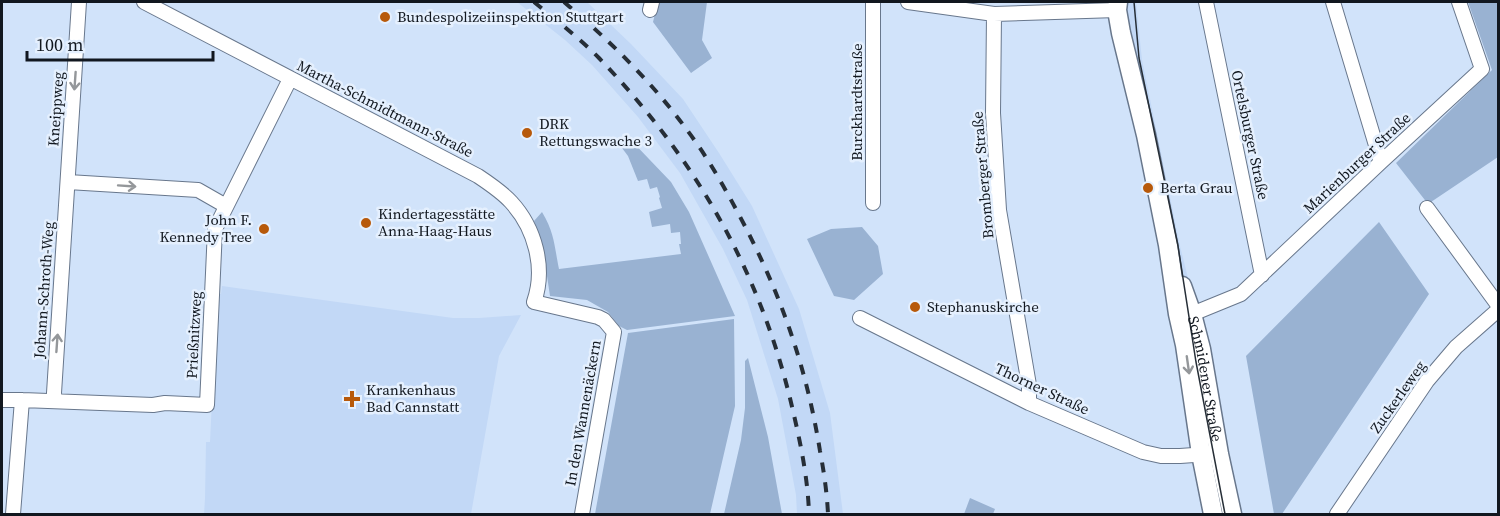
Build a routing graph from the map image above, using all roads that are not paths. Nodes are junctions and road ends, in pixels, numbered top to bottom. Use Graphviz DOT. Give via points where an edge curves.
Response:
graph roads {
  1 [pos="79,2"];
  2 [pos="144,2"];
  3 [pos="873,2"];
  4 [pos="908,2"];
  5 [pos="1206,2"];
  6 [pos="1333,2"];
  7 [pos="1460,2"];
  8 [pos="1118,6"];
  9 [pos="994,14"];
  10 [pos="290,79"];
  11 [pos="1381,162"];
  12 [pos="68,182"];
  13 [pos="873,203"];
  14 [pos="226,206"];
  15 [pos="1427,208"];
  16 [pos="1168,245"];
  17 [pos="1262,275"];
  18 [pos="534,302"];
  19 [pos="1498,305"];
  20 [pos="1498,310"];
  21 [pos="1192,314"];
  22 [pos="860,318"];
  23 [pos="2,400"];
  24 [pos="22,400"];
  25 [pos="55,401"];
  26 [pos="1029,404"];
  27 [pos="1210,454"];
  28 [pos="14,514"];
  29 [pos="582,514"];
  30 [pos="1213,514"];
  31 [pos="1232,514"];
  32 [pos="1337,514"];
  1 -- 12 [label="street, Kneippweg, one-way"];
  2 -- 10 [label="street, Martha-Schmidtmann-Straße"];
  3 -- 13 [label="street, Burckhardtstraße"];
  4 -- 9 [label="street"];
  5 -- 17 [label="street, Ortelsburger Straße"];
  6 -- 11 [label="street"];
  7 -- 11 [label="street, Marienburger Straße" via="1482,69"];
  8 -- 9 [label="street"];
  8 -- 16 [label="main road, Schmidener Straße"];
  9 -- 26 [label="street, Bromberger Straße" via="993,113 999,210"];
  10 -- 14 [label="street, Prießnitzweg"];
  10 -- 18 [label="street, Martha-Schmidtmann-Straße" via="478,176 511,201 535,245 539,276"];
  11 -- 17 [label="street, Marienburger Straße"];
  12 -- 14 [label="street, one-way" via="198,190"];
  25 -- 12 [label="street, Johann-Schroth-Weg, one-way"];
  14 -- 25 [label="street, Prießnitzweg" via="215,229 207,405"];
  15 -- 19 [label="street"];
  16 -- 21 [label="main road, Schmidener Straße"];
  16 -- 27 [label="main road, Schmidener Straße, one-way" via="1178,314"];
  17 -- 21 [label="street, Marienburger Straße" via="1241,294"];
  18 -- 29 [label="street, In den Wannenäckern" via="598,317 614,332"];
  20 -- 32 [label="street, Zuckerleweg" via="1456,347 1427,381"];
  21 -- 27 [label="main road, Schmidener Straße" via="1201,349"];
  22 -- 26 [label="street, Thorner Straße"];
  23 -- 24 [label="street, Prießnitzweg"];
  24 -- 25 [label="street, Prießnitzweg"];
  24 -- 28 [label="street"];
  26 -- 27 [label="street, Thorner Straße" via="1143,452 1161,456"];
  27 -- 30 [label="main road, Schmidener Straße"];
  27 -- 31 [label="main road, Schmidener Straße"];
}
